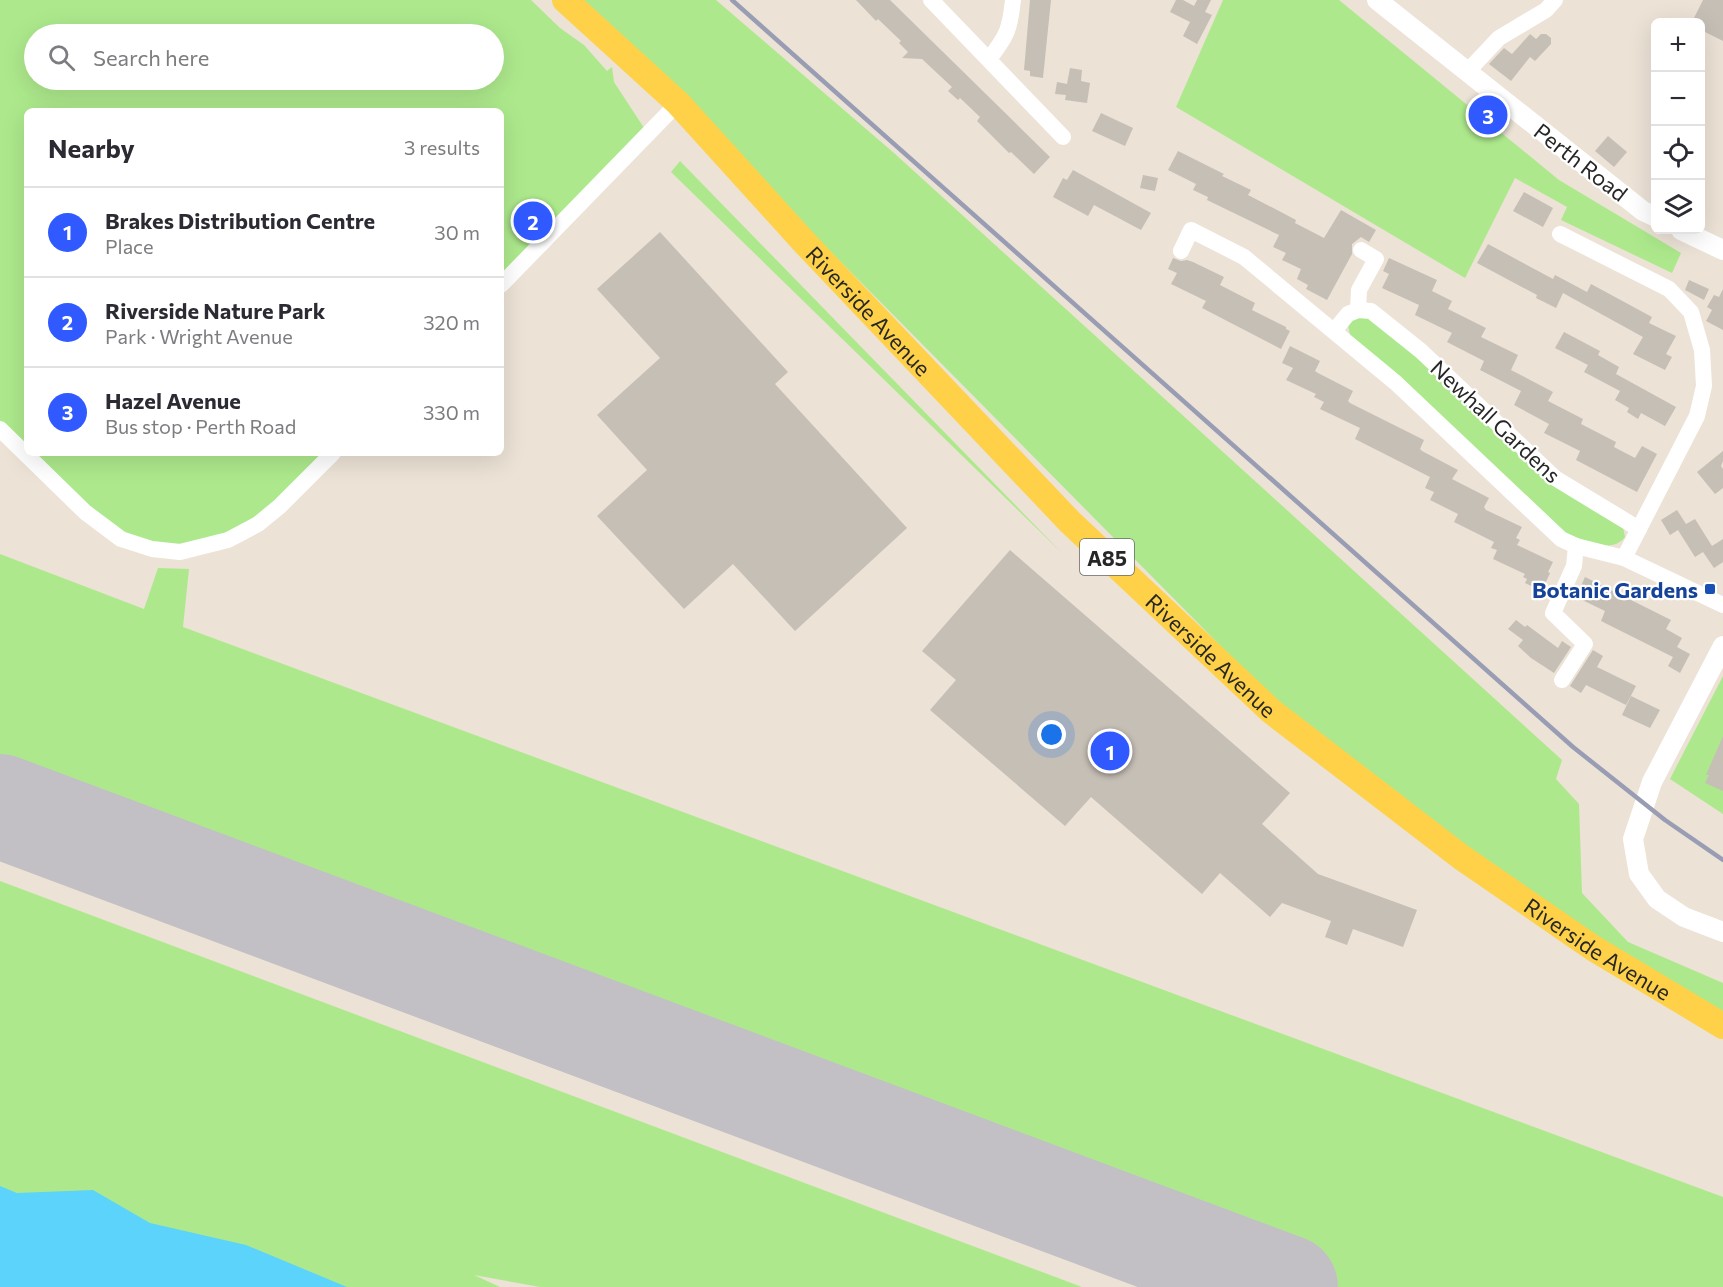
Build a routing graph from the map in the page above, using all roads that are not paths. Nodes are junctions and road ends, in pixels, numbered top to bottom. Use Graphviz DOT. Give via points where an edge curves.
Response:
graph roads {
  1 [pos="565,0"];
  2 [pos="931,0"];
  3 [pos="1013,0"];
  4 [pos="1377,0"];
  5 [pos="1555,0"];
  6 [pos="989,59"];
  7 [pos="1467,72"];
  8 [pos="678,103"];
  9 [pos="1063,137"];
  10 [pos="1651,215"];
  11 [pos="1560,234"];
  12 [pos="1689,234"];
  13 [pos="1361,250"];
  14 [pos="1723,250"];
  15 [pos="1181,251"];
  16 [pos="504,282"];
  17 [pos="1358,310"];
  18 [pos="1334,331"];
  19 [pos="0,429"];
  20 [pos="24,452"];
  21 [pos="28,456"];
  22 [pos="330,456"];
  23 [pos="1639,529"];
  24 [pos="1576,546"];
  25 [pos="1624,558"];
  26 [pos="1723,605"];
  27 [pos="1723,646"];
  28 [pos="1562,680"];
  29 [pos="1723,932"];
  30 [pos="1723,1026"];
  1 -- 8 [label="main road, Riverside Avenue / A85"];
  2 -- 6 [label="street"];
  3 -- 6 [label="street" via="1010,26"];
  4 -- 7 [label="street, Perth Road"];
  5 -- 7 [label="street" via="1546,10 1500,38"];
  6 -- 9 [label="street"];
  7 -- 10 [label="street, Perth Road"];
  8 -- 16 [label="street"];
  8 -- 30 [label="main road, Riverside Avenue / A85" via="1070,522 1271,711 1461,857 1593,948"];
  11 -- 23 [label="street" via="1669,289 1690,312 1702,350 1704,386 1697,416"];
  12 -- 14 [label="street"];
  13 -- 17 [label="street" via="1376,259 1359,290"];
  15 -- 18 [label="street, Newhall Gardens" via="1191,230 1244,257"];
  17 -- 18 [label="street" via="1348,314"];
  17 -- 23 [label="street, Newhall Gardens" via="1371,310 1421,351 1555,478"];
  18 -- 24 [label="street, Newhall Gardens" via="1396,383 1561,539"];
  19 -- 20 [label="street"];
  21 -- 22 [label="street" via="85,512 121,538 152,549 180,552 228,540 258,524"];
  23 -- 25 [label="street"];
  24 -- 25 [label="street, Newhall Gardens"];
  24 -- 28 [label="street" via="1574,566 1553,613 1586,644"];
  25 -- 26 [label="street, Newhall Gardens"];
  27 -- 29 [label="street" via="1652,782 1633,839 1638,874 1657,899 1684,917"];
}
